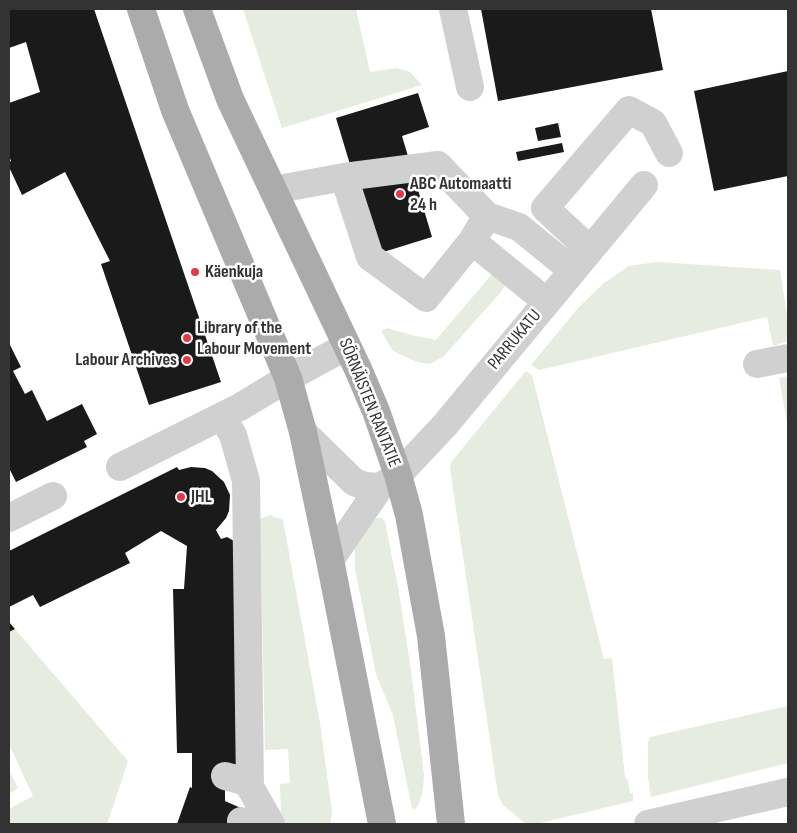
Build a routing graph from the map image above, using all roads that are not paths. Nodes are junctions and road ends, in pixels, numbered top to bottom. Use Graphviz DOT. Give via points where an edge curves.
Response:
graph roads {
  1 [pos="142,9"];
  2 [pos="197,9"];
  3 [pos="453,9"];
  4 [pos="470,87"];
  5 [pos="669,153"];
  6 [pos="344,177"];
  7 [pos="644,185"];
  8 [pos="273,190"];
  9 [pos="487,216"];
  10 [pos="472,242"];
  11 [pos="590,250"];
  12 [pos="573,271"];
  13 [pos="547,302"];
  14 [pos="347,346"];
  15 [pos="788,358"];
  16 [pos="757,364"];
  17 [pos="288,378"];
  18 [pos="222,416"];
  19 [pos="303,432"];
  20 [pos="120,467"];
  21 [pos="389,481"];
  22 [pos="53,496"];
  23 [pos="9,518"];
  24 [pos="330,560"];
  25 [pos="788,792"];
  26 [pos="270,824"];
  27 [pos="382,824"];
  28 [pos="451,824"];
  29 [pos="648,824"];
  1 -- 17 [label="main road" via="175,110"];
  2 -- 8 [label="main road, SÖRNÄISTEN RANTATIE" via="230,99"];
  3 -- 4 [label="street"];
  5 -- 11 [label="street" via="653,123 629,110 545,208"];
  6 -- 8 [label="street"];
  6 -- 9 [label="street" via="438,165"];
  6 -- 10 [label="street" via="370,257 426,298"];
  7 -- 11 [label="street, PARRUKATU"];
  8 -- 14 [label="main road, SÖRNÄISTEN RANTATIE"];
  9 -- 10 [label="street"];
  9 -- 12 [label="street" via="520,227"];
  10 -- 13 [label="street"];
  11 -- 12 [label="street, PARRUKATU"];
  12 -- 13 [label="street, PARRUKATU"];
  13 -- 21 [label="street, PARRUKATU" via="445,425"];
  14 -- 17 [label="street"];
  14 -- 21 [label="main road, SÖRNÄISTEN RANTATIE" via="376,412"];
  15 -- 16 [label="street"];
  17 -- 18 [label="street"];
  17 -- 19 [label="main road"];
  18 -- 20 [label="street"];
  18 -- 26 [label="street" via="233,435 246,481 237,779 250,787"];
  19 -- 21 [label="street" via="354,482 365,486"];
  19 -- 24 [label="main road"];
  21 -- 24 [label="street, PARRUKATU"];
  21 -- 28 [label="main road, SÖRNÄISTEN RANTATIE" via="409,516 432,636"];
  22 -- 23 [label="street"];
  24 -- 27 [label="main road"];
  25 -- 29 [label="street"];
}
